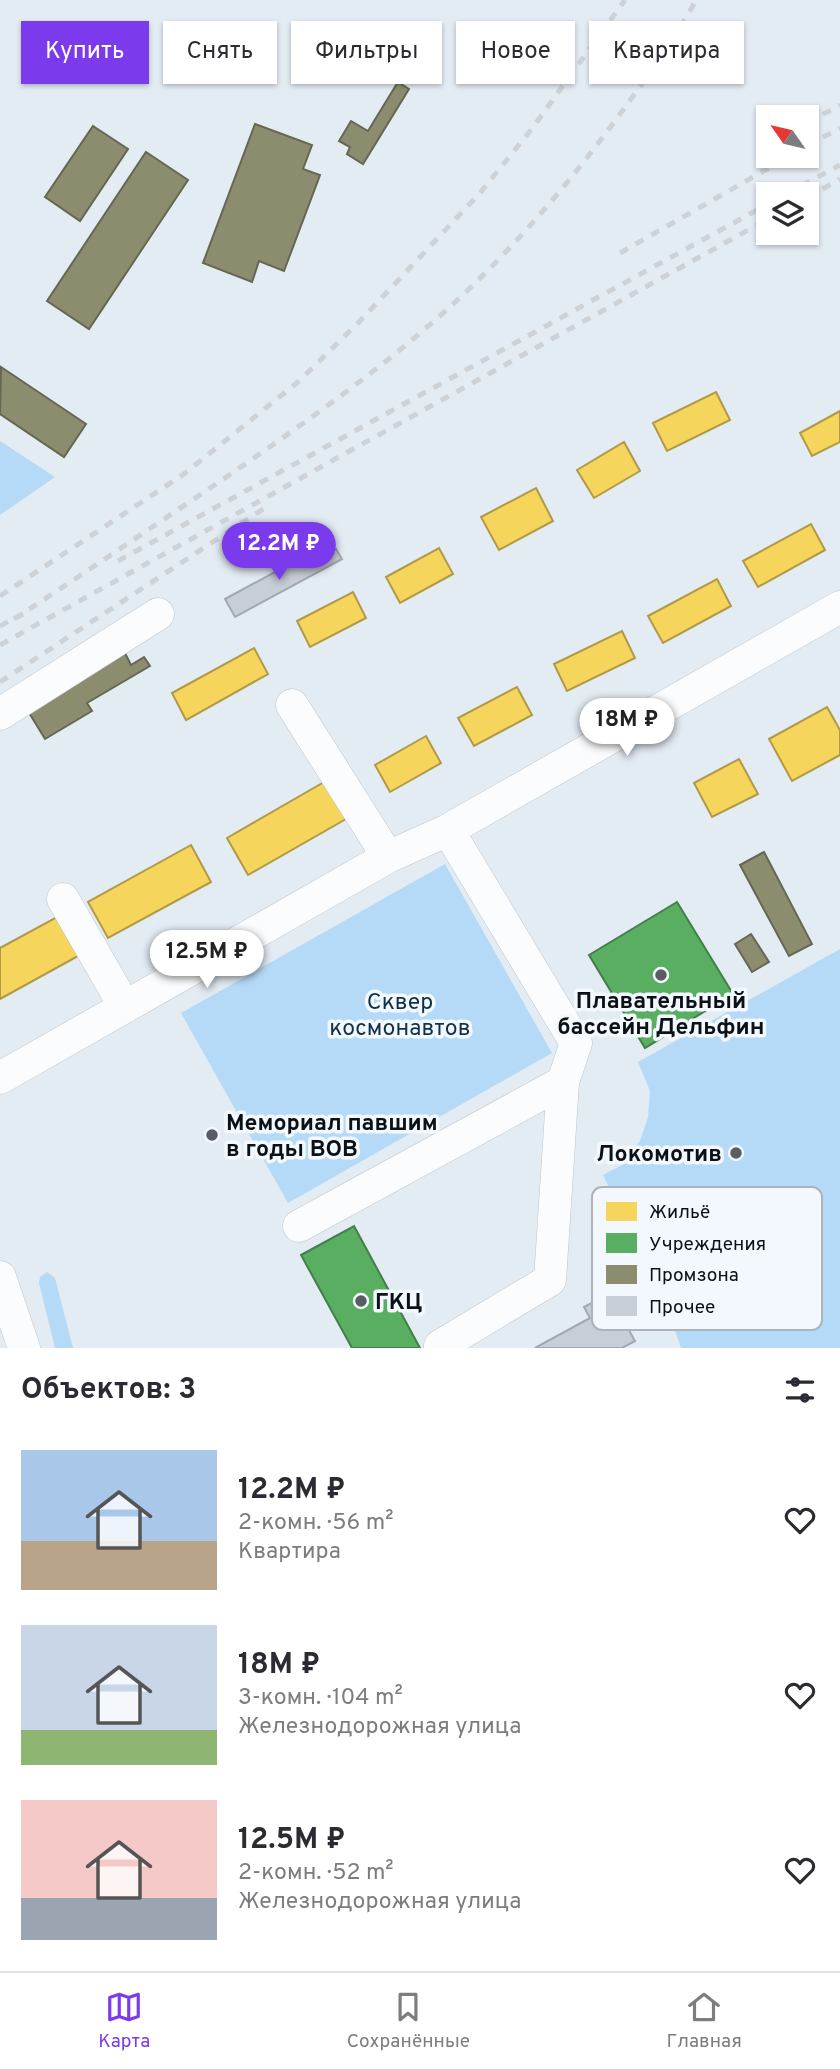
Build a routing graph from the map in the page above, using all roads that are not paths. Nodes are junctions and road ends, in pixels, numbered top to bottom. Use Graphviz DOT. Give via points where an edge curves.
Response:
graph roads {
  1 [pos="840,607"];
  2 [pos="158,614"];
  3 [pos="292,705"];
  4 [pos="0,714"];
  5 [pos="447,830"];
  6 [pos="388,857"];
  7 [pos="63,899"];
  8 [pos="125,1007"];
  9 [pos="0,1078"];
  10 [pos="563,1082"];
  11 [pos="299,1226"];
  12 [pos="0,1277"];
  13 [pos="440,1346"];
  14 [pos="24,1348"];
  1 -- 5 [label="street"];
  2 -- 4 [label="street"];
  3 -- 6 [label="street"];
  5 -- 6 [label="street"];
  5 -- 10 [label="street" via="576,1043"];
  6 -- 8 [label="street"];
  7 -- 8 [label="street"];
  8 -- 9 [label="street"];
  10 -- 11 [label="street"];
  10 -- 13 [label="street" via="550,1280"];
  12 -- 14 [label="street"];
}
